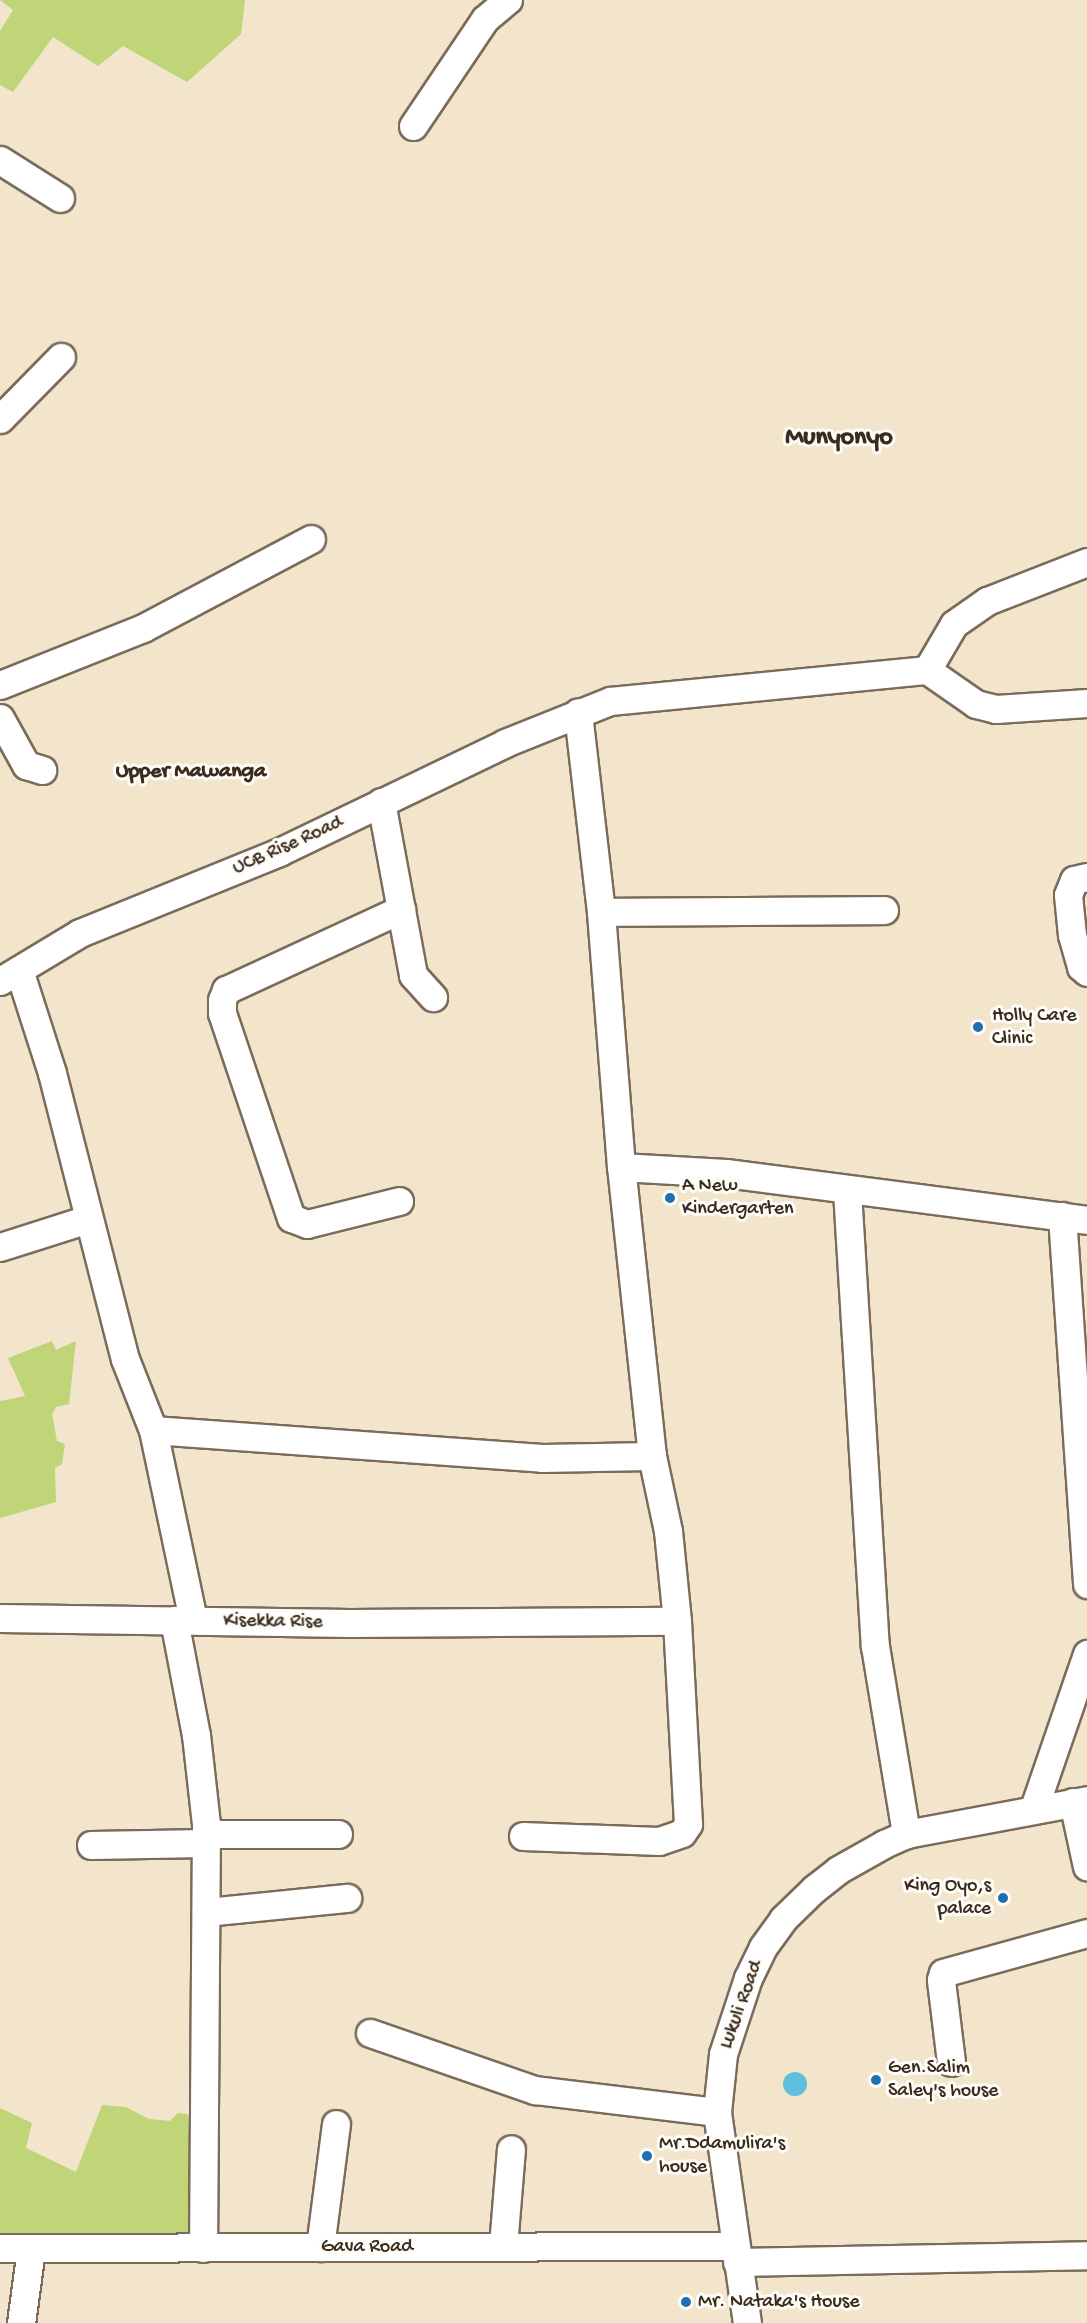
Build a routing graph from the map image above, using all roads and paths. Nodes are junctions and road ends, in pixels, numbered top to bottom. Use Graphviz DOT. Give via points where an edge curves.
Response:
graph roads {
  1 [pos="508,0"];
  2 [pos="413,126"];
  3 [pos="0,160"];
  4 [pos="60,198"];
  5 [pos="60,357"];
  6 [pos="0,419"];
  7 [pos="311,539"];
  8 [pos="1087,562"];
  9 [pos="927,670"];
  10 [pos="0,685"];
  11 [pos="1087,703"];
  12 [pos="578,712"];
  13 [pos="0,718"];
  14 [pos="42,770"];
  15 [pos="381,802"];
  16 [pos="1087,877"];
  17 [pos="401,909"];
  18 [pos="884,910"];
  19 [pos="601,912"];
  20 [pos="1087,972"];
  21 [pos="9,975"];
  22 [pos="433,997"];
  23 [pos="621,1167"];
  24 [pos="847,1191"];
  25 [pos="399,1201"];
  26 [pos="1075,1218"];
  27 [pos="87,1219"];
  28 [pos="0,1247"];
  29 [pos="153,1430"];
  30 [pos="652,1456"];
  31 [pos="1087,1584"];
  32 [pos="0,1618"];
  33 [pos="184,1620"];
  34 [pos="677,1621"];
  35 [pos="1087,1654"];
  36 [pos="1080,1801"];
  37 [pos="1034,1808"];
  38 [pos="338,1834"];
  39 [pos="906,1834"];
  40 [pos="523,1836"];
  41 [pos="206,1838"];
  42 [pos="91,1845"];
  43 [pos="1087,1868"];
  44 [pos="347,1898"];
  45 [pos="206,1912"];
  46 [pos="1087,1933"];
  47 [pos="370,2033"];
  48 [pos="951,2062"];
  49 [pos="717,2112"];
  50 [pos="336,2124"];
  51 [pos="511,2149"];
  52 [pos="503,2246"];
  53 [pos="320,2247"];
  54 [pos="0,2248"];
  55 [pos="203,2248"];
  56 [pos="31,2249"];
  57 [pos="736,2254"];
  58 [pos="1087,2255"];
  59 [pos="21,2323"];
  60 [pos="747,2323"];
  1 -- 2 [label="street" via="485,19"];
  3 -- 4 [label="street"];
  5 -- 6 [label="street"];
  7 -- 10 [label="street" via="143,628"];
  8 -- 9 [label="street" via="987,601 954,624"];
  9 -- 11 [label="street" via="976,704 996,709"];
  9 -- 12 [label="street, UCB Rise Road" via="610,701"];
  12 -- 15 [label="street, UCB Rise Road"];
  12 -- 19 [label="street"];
  13 -- 14 [label="street" via="26,765"];
  15 -- 17 [label="street"];
  15 -- 21 [label="street, UCB Rise Road" via="279,852 80,933"];
  16 -- 20 [label="street" via="1074,880 1068,895 1072,935 1081,967"];
  17 -- 22 [label="street" via="413,975"];
  17 -- 25 [label="street" via="226,990 222,1000 222,1013 291,1218 307,1224"];
  18 -- 19 [label="street"];
  19 -- 23 [label="street"];
  21 -- 27 [label="street" via="52,1073"];
  23 -- 24 [label="street" via="726,1173"];
  23 -- 30 [label="street"];
  24 -- 26 [label="street"];
  24 -- 39 [label="street" via="875,1647"];
  26 -- 31 [label="street"];
  27 -- 28 [label="street"];
  27 -- 29 [label="street" via="125,1359"];
  29 -- 30 [label="street" via="542,1458"];
  29 -- 33 [label="street"];
  30 -- 34 [label="street" via="668,1531"];
  32 -- 33 [label="street, Kisekka Rise"];
  33 -- 34 [label="street, Kisekka Rise"];
  33 -- 41 [label="street"];
  34 -- 40 [label="street" via="688,1824 682,1833 659,1841"];
  35 -- 37 [label="street"];
  36 -- 37 [label="street, Lukuli Road"];
  36 -- 43 [label="street"];
  37 -- 39 [label="street, Lukuli Road"];
  38 -- 41 [label="street"];
  39 -- 49 [label="street, Lukuli Road" via="838,1870 783,1919 763,1947 723,2054"];
  41 -- 42 [label="street"];
  41 -- 45 [label="street"];
  44 -- 45 [label="street"];
  45 -- 55 [label="street"];
  46 -- 48 [label="street" via="943,1973"];
  47 -- 49 [label="street" via="535,2090"];
  49 -- 57 [label="street, Lukuli Road"];
  50 -- 53 [label="street"];
  51 -- 52 [label="street"];
  52 -- 53 [label="street, Gava Road"];
  52 -- 57 [label="street, Gava Road"];
  53 -- 55 [label="street, Gava Road"];
  54 -- 56 [label="street, Gava Road"];
  55 -- 56 [label="street, Gava Road"];
  56 -- 59 [label="street"];
  57 -- 58 [label="street, Gava Road"];
  57 -- 60 [label="street, Lukuli Road"];
}
